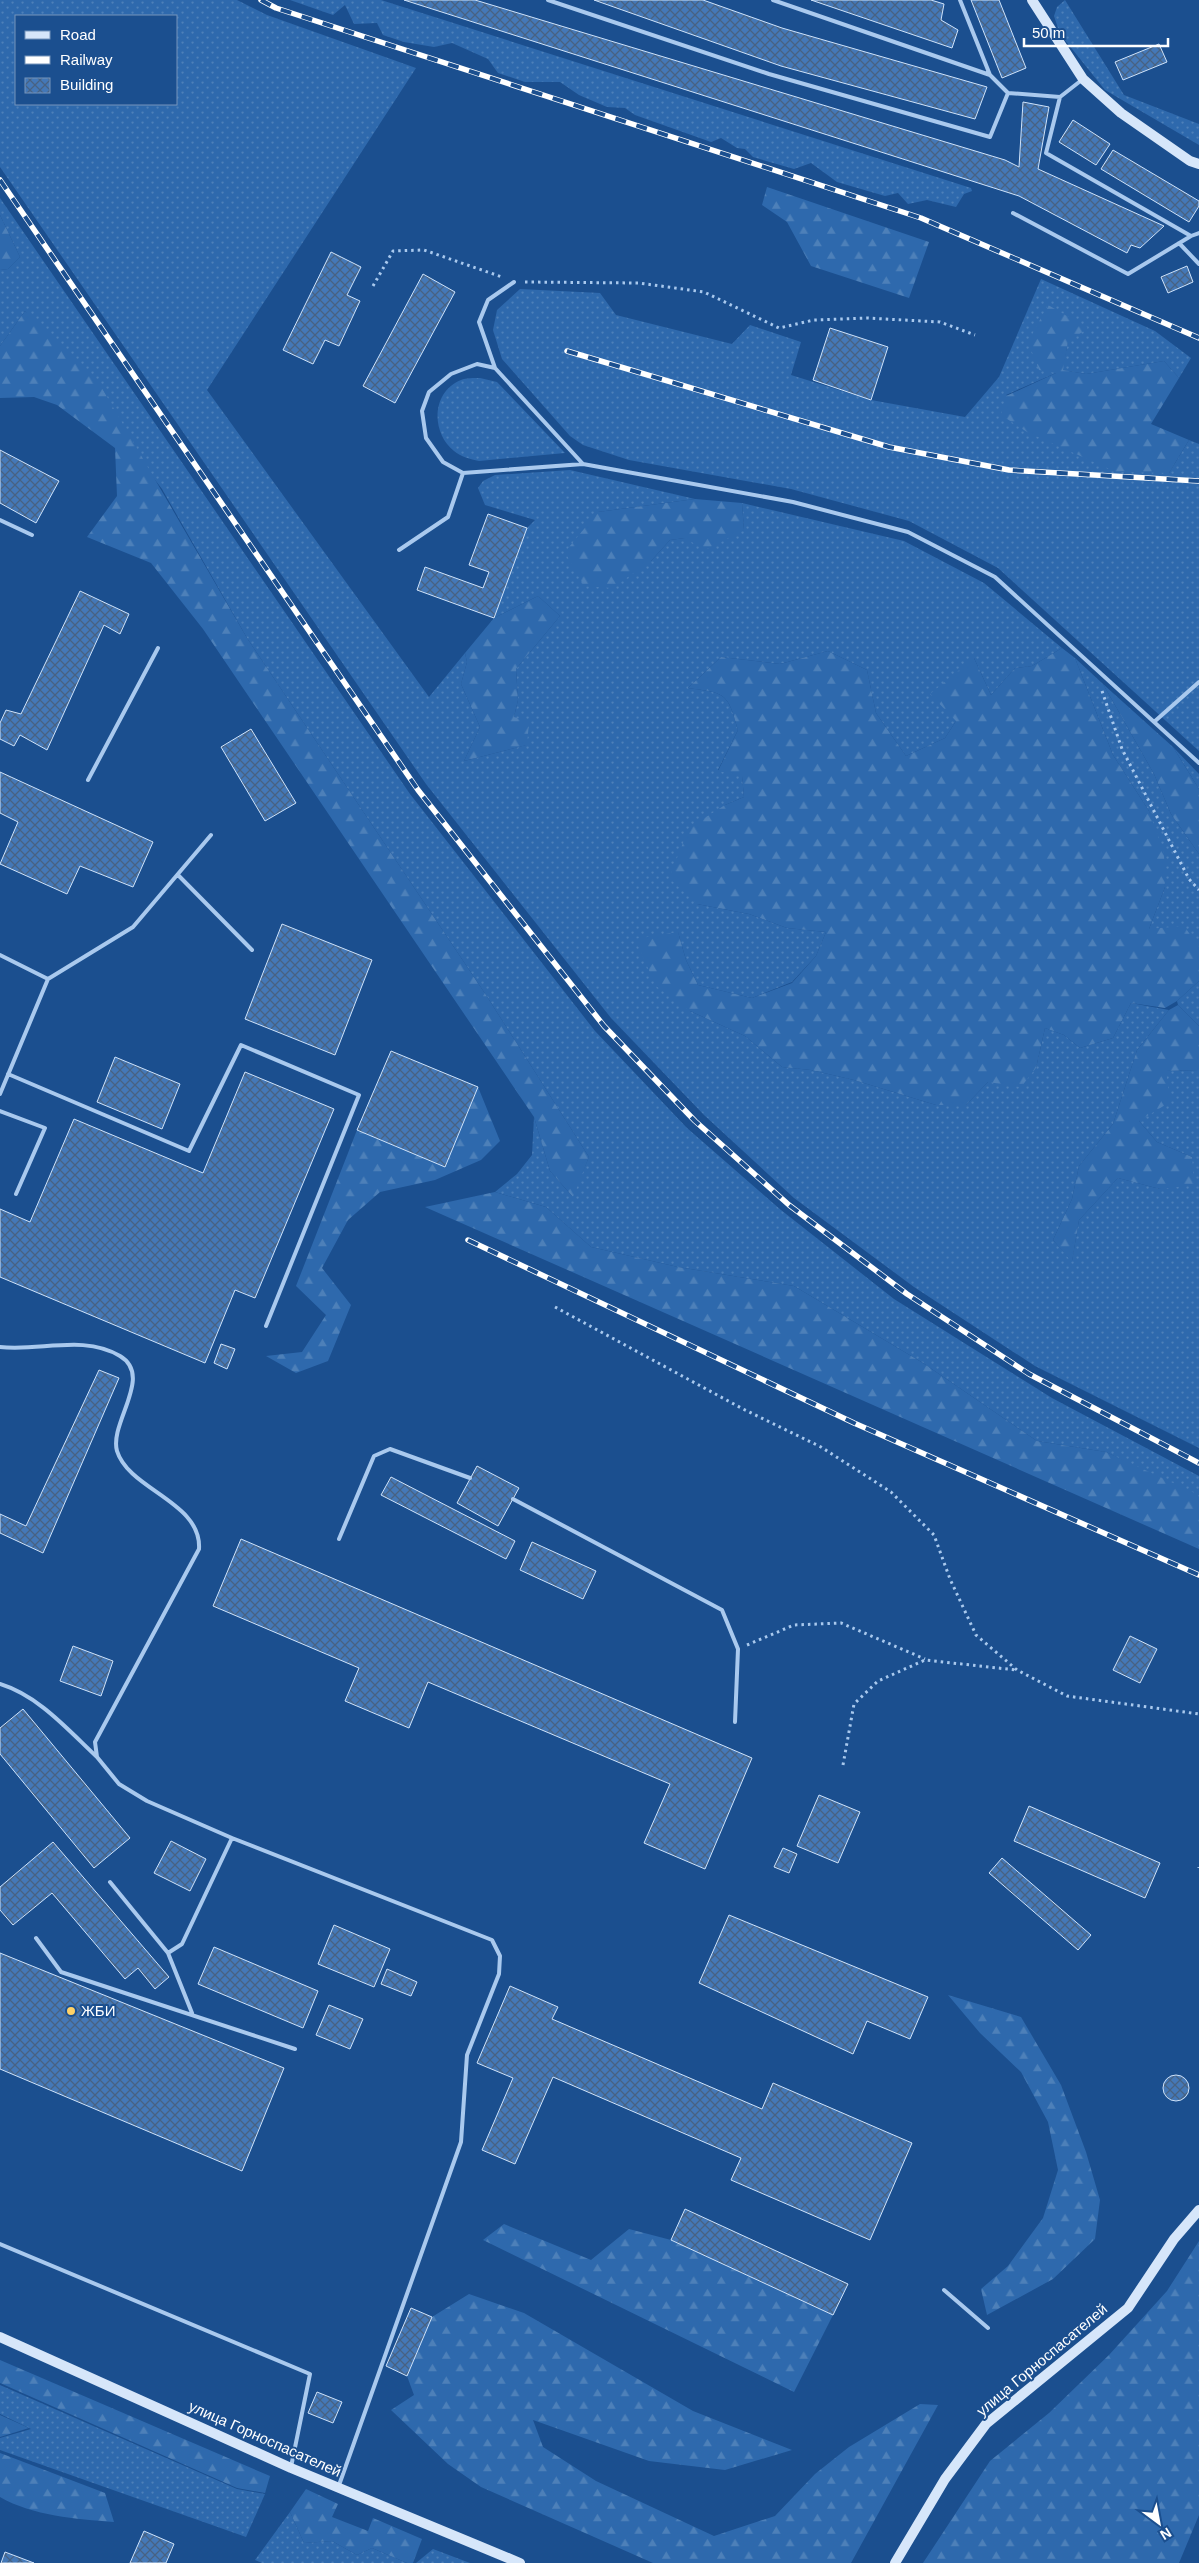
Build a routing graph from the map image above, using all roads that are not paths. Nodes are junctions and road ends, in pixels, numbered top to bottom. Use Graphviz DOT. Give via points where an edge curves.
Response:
graph roads {
  1 [pos="548,0"];
  2 [pos="773,0"];
  3 [pos="960,0"];
  4 [pos="1032,0"];
  5 [pos="990,75"];
  6 [pos="1083,79"];
  7 [pos="1008,93"];
  8 [pos="1060,97"];
  9 [pos="1199,164"];
  10 [pos="1012,213"];
  11 [pos="1199,234"];
  12 [pos="1191,236"];
  13 [pos="1178,243"];
  14 [pos="1199,264"];
  15 [pos="514,282"];
  16 [pos="495,368"];
  17 [pos="583,464"];
  18 [pos="463,473"];
  19 [pos="0,520"];
  20 [pos="32,535"];
  21 [pos="398,550"];
  22 [pos="158,648"];
  23 [pos="1199,682"];
  24 [pos="1154,722"];
  25 [pos="1199,763"];
  26 [pos="88,780"];
  27 [pos="211,835"];
  28 [pos="178,875"];
  29 [pos="252,950"];
  30 [pos="0,955"];
  31 [pos="48,979"];
  32 [pos="8,1074"];
  33 [pos="0,1094"];
  34 [pos="0,1111"];
  35 [pos="16,1194"];
  36 [pos="266,1326"];
  37 [pos="0,1347"];
  38 [pos="470,1478"];
  39 [pos="513,1499"];
  40 [pos="339,1539"];
  41 [pos="0,1684"];
  42 [pos="735,1722"];
  43 [pos="97,1757"];
  44 [pos="232,1838"];
  45 [pos="110,1882"];
  46 [pos="36,1938"];
  47 [pos="168,1953"];
  48 [pos="192,2013"];
  49 [pos="295,2049"];
  50 [pos="1199,2210"];
  51 [pos="0,2244"];
  52 [pos="944,2290"];
  53 [pos="988,2328"];
  54 [pos="0,2337"];
  55 [pos="290,2468"];
  56 [pos="338,2488"];
  57 [pos="520,2563"];
  58 [pos="894,2563"];
  1 -- 7 [label="lane" via="769,74 990,137"];
  2 -- 5 [label="lane"];
  3 -- 5 [label="lane"];
  4 -- 6 [label="street"];
  5 -- 7 [label="lane"];
  6 -- 8 [label="lane"];
  6 -- 9 [label="street" via="1121,114"];
  7 -- 8 [label="lane"];
  8 -- 12 [label="lane" via="1046,153"];
  10 -- 13 [label="lane" via="1128,274"];
  11 -- 12 [label="lane"];
  12 -- 13 [label="lane"];
  13 -- 14 [label="lane"];
  15 -- 16 [label="lane" via="488,300 479,322"];
  16 -- 17 [label="lane"];
  16 -- 18 [label="lane" via="477,364 451,374 429,392 422,411 426,438 443,462"];
  17 -- 18 [label="lane"];
  17 -- 24 [label="lane" via="793,502 908,532 995,577"];
  18 -- 21 [label="lane" via="448,517"];
  19 -- 20 [label="lane"];
  22 -- 26 [label="lane"];
  23 -- 24 [label="lane"];
  24 -- 25 [label="lane"];
  27 -- 28 [label="lane"];
  28 -- 29 [label="lane"];
  28 -- 31 [label="lane" via="133,927"];
  30 -- 31 [label="lane"];
  31 -- 32 [label="lane"];
  32 -- 33 [label="lane"];
  32 -- 36 [label="lane" via="189,1151 241,1045 359,1095"];
  34 -- 35 [label="lane" via="45,1128"];
  37 -- 43 [label="lane" via="101,1347 122,1357 132,1371 132,1390 116,1432 117,1450 124,1464 194,1522 200,1536 199,1549 95,1742"];
  38 -- 40 [label="lane" via="390,1449 374,1456"];
  39 -- 42 [label="lane" via="722,1610 738,1649"];
  41 -- 43 [label="lane" via="40,1704"];
  43 -- 44 [label="lane" via="120,1784 146,1802"];
  44 -- 47 [label="lane" via="182,1944"];
  44 -- 56 [label="lane" via="492,1940 500,1956 499,1974 467,2054 461,2142"];
  45 -- 47 [label="lane"];
  46 -- 48 [label="lane" via="62,1972"];
  47 -- 48 [label="lane"];
  48 -- 49 [label="lane"];
  50 -- 58 [label="street, улица Горноспасателей" via="1174,2239 1128,2308 986,2424 945,2479"];
  51 -- 55 [label="lane" via="310,2374"];
  52 -- 53 [label="lane"];
  54 -- 55 [label="street, улица Горноспасателей"];
  55 -- 56 [label="street, улица Горноспасателей"];
  56 -- 57 [label="street, улица Горноспасателей"];
}
